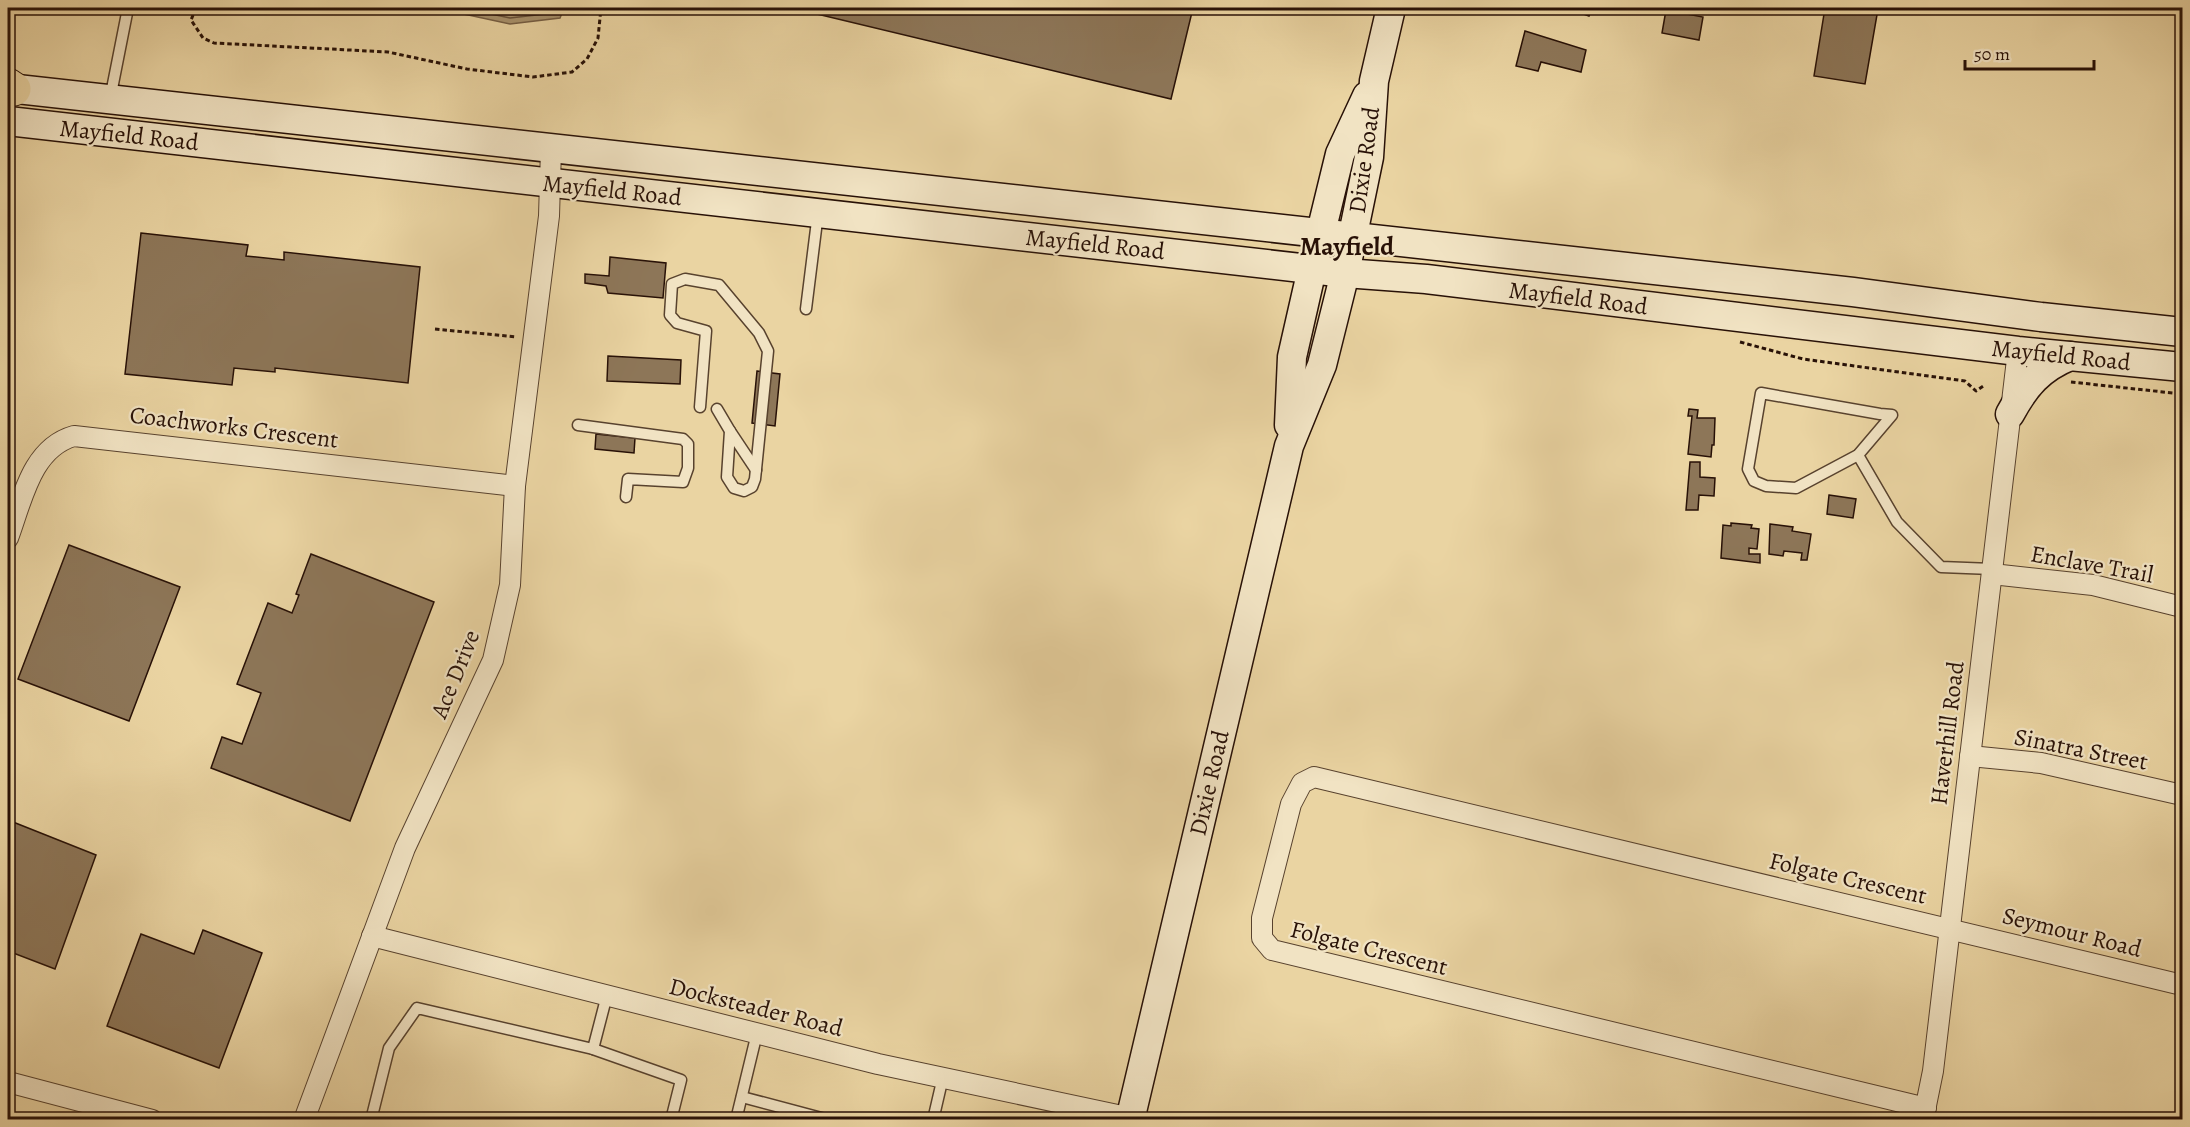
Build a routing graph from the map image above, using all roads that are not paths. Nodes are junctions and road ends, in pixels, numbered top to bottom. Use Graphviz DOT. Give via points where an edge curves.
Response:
graph roads {
  1 [pos="128,8"];
  2 [pos="1391,8"];
  3 [pos="1374,81"];
  4 [pos="10,87"];
  5 [pos="110,99"];
  6 [pos="8,121"];
  7 [pos="551,149"];
  8 [pos="551,183"];
  9 [pos="818,213"];
  10 [pos="1321,234"];
  11 [pos="1352,237"];
  12 [pos="1312,269"];
  13 [pos="1345,273"];
  14 [pos="806,309"];
  15 [pos="2041,317"];
  16 [pos="2182,332"];
  17 [pos="2018,351"];
  18 [pos="2070,356"];
  19 [pos="2182,368"];
  20 [pos="700,407"];
  21 [pos="717,409"];
  22 [pos="2010,414"];
  23 [pos="578,425"];
  24 [pos="730,431"];
  25 [pos="1289,446"];
  26 [pos="1858,455"];
  27 [pos="756,470"];
  28 [pos="515,486"];
  29 [pos="626,497"];
  30 [pos="8,538"];
  31 [pos="1992,571"];
  32 [pos="2182,607"];
  33 [pos="1970,756"];
  34 [pos="2182,795"];
  35 [pos="1950,928"];
  36 [pos="372,936"];
  37 [pos="2182,985"];
  38 [pos="607,996"];
  39 [pos="757,1033"];
  40 [pos="593,1049"];
  41 [pos="943,1077"];
  42 [pos="8,1082"];
  43 [pos="741,1097"];
  44 [pos="1925,1114"];
  45 [pos="152,1119"];
  46 [pos="304,1119"];
  47 [pos="371,1119"];
  48 [pos="671,1119"];
  49 [pos="736,1119"];
  50 [pos="830,1119"];
  51 [pos="933,1119"];
  52 [pos="1134,1119"];
  1 -- 5 [label="lane"];
  2 -- 3 [label="main road, Dixie Road"];
  3 -- 10 [label="main road, Dixie Road" via="1340,154"];
  3 -- 11 [label="main road, Dixie Road" via="1369,157"];
  4 -- 5 [label="main road, Mayfield Road"];
  5 -- 7 [label="main road, Mayfield Road"];
  6 -- 8 [label="main road, Mayfield Road"];
  7 -- 8 [label="street, Ace Drive"];
  7 -- 10 [label="main road, Mayfield Road"];
  8 -- 9 [label="main road, Mayfield Road"];
  8 -- 28 [label="street, Ace Drive"];
  9 -- 12 [label="main road, Mayfield Road"];
  9 -- 14 [label="lane"];
  10 -- 11 [label="main road, Mayfield Road"];
  10 -- 12 [label="main road, Dixie Road"];
  11 -- 13 [label="main road, Dixie Road"];
  11 -- 15 [label="main road, Mayfield Road" via="1853,292"];
  12 -- 13 [label="main road, Mayfield Road"];
  12 -- 25 [label="main road, Dixie Road" via="1292,357"];
  13 -- 17 [label="main road, Mayfield Road"];
  13 -- 25 [label="main road, Dixie Road" via="1322,365"];
  15 -- 16 [label="main road, Mayfield Road"];
  15 -- 17 [label="main road"];
  17 -- 18 [label="main road, Mayfield Road"];
  17 -- 22 [label="street, Haverhill Road"];
  18 -- 19 [label="main road, Mayfield Road"];
  18 -- 22 [label="main road" via="2038,374 2023,390"];
  20 -- 27 [label="lane" via="706,331 677,323 670,315 672,284 685,279 719,285 759,333 768,351"];
  21 -- 24 [label="lane"];
  22 -- 31 [label="street, Haverhill Road"];
  23 -- 29 [label="lane" via="683,439 688,444 688,468 683,482 628,479"];
  24 -- 27 [label="lane"];
  24 -- 27 [label="lane" via="727,477 734,488 744,491 752,487"];
  25 -- 52 [label="main road, Dixie Road"];
  26 -- 26 [label="lane" via="1796,488 1758,483 1751,477 1748,464 1761,393 1892,415"];
  26 -- 31 [label="lane" via="1897,522 1941,567"];
  28 -- 30 [label="street, Coachworks Crescent" via="74,436 50,447 38,461"];
  28 -- 36 [label="street, Ace Drive" via="510,585 494,660 405,848"];
  31 -- 32 [label="street, Enclave Trail" via="2093,585"];
  31 -- 33 [label="street, Haverhill Road"];
  33 -- 34 [label="street, Sinatra Street" via="2041,763"];
  33 -- 35 [label="street, Haverhill Road"];
  35 -- 37 [label="street, Seymour Road"];
  35 -- 44 [label="street, Haverhill Road"];
  35 -- 44 [label="street, Folgate Crescent" via="1314,777 1302,783 1291,804 1262,918 1263,938 1272,950 1292,957"];
  36 -- 38 [label="street, Docksteader Road"];
  36 -- 46 [label="street, Ace Drive"];
  38 -- 39 [label="street, Docksteader Road"];
  38 -- 40 [label="lane"];
  39 -- 41 [label="street, Docksteader Road"];
  39 -- 43 [label="lane"];
  40 -- 47 [label="lane" via="417,1008 389,1048"];
  40 -- 48 [label="lane" via="681,1080"];
  41 -- 51 [label="lane"];
  41 -- 52 [label="street, Docksteader Road"];
  42 -- 45 [label="street"];
  43 -- 49 [label="lane"];
  43 -- 50 [label="lane"];
}
